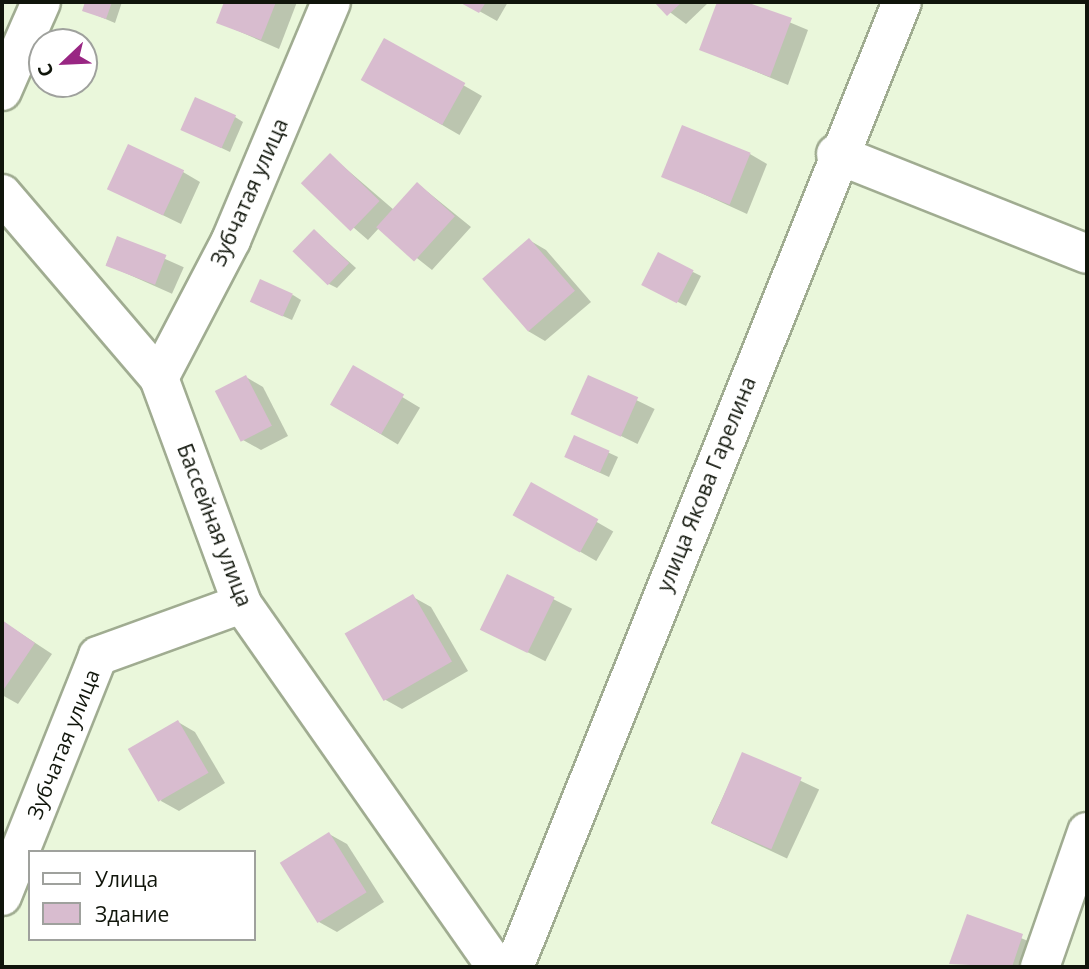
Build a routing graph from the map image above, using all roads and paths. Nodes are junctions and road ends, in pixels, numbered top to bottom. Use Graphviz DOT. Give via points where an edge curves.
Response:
graph roads {
  1 [pos="41,2"];
  2 [pos="331,2"];
  3 [pos="902,2"];
  4 [pos="2,91"];
  5 [pos="836,154"];
  6 [pos="2,194"];
  7 [pos="1087,254"];
  8 [pos="159,378"];
  9 [pos="242,604"];
  10 [pos="1087,832"];
  11 [pos="2,896"];
  12 [pos="496,967"];
  13 [pos="514,967"];
  14 [pos="1040,967"];
  1 -- 4 [label="street"];
  2 -- 8 [label="street, Зубчатая улица" via="231,240"];
  3 -- 5 [label="street, улица Якова Гарелина"];
  5 -- 7 [label="street"];
  5 -- 13 [label="street, улица Якова Гарелина"];
  6 -- 8 [label="street, Бассейная улица"];
  8 -- 9 [label="street, Бассейная улица"];
  9 -- 11 [label="street, Зубчатая улица" via="98,656"];
  9 -- 12 [label="street, Бассейная улица"];
  10 -- 14 [label="street"];
}
